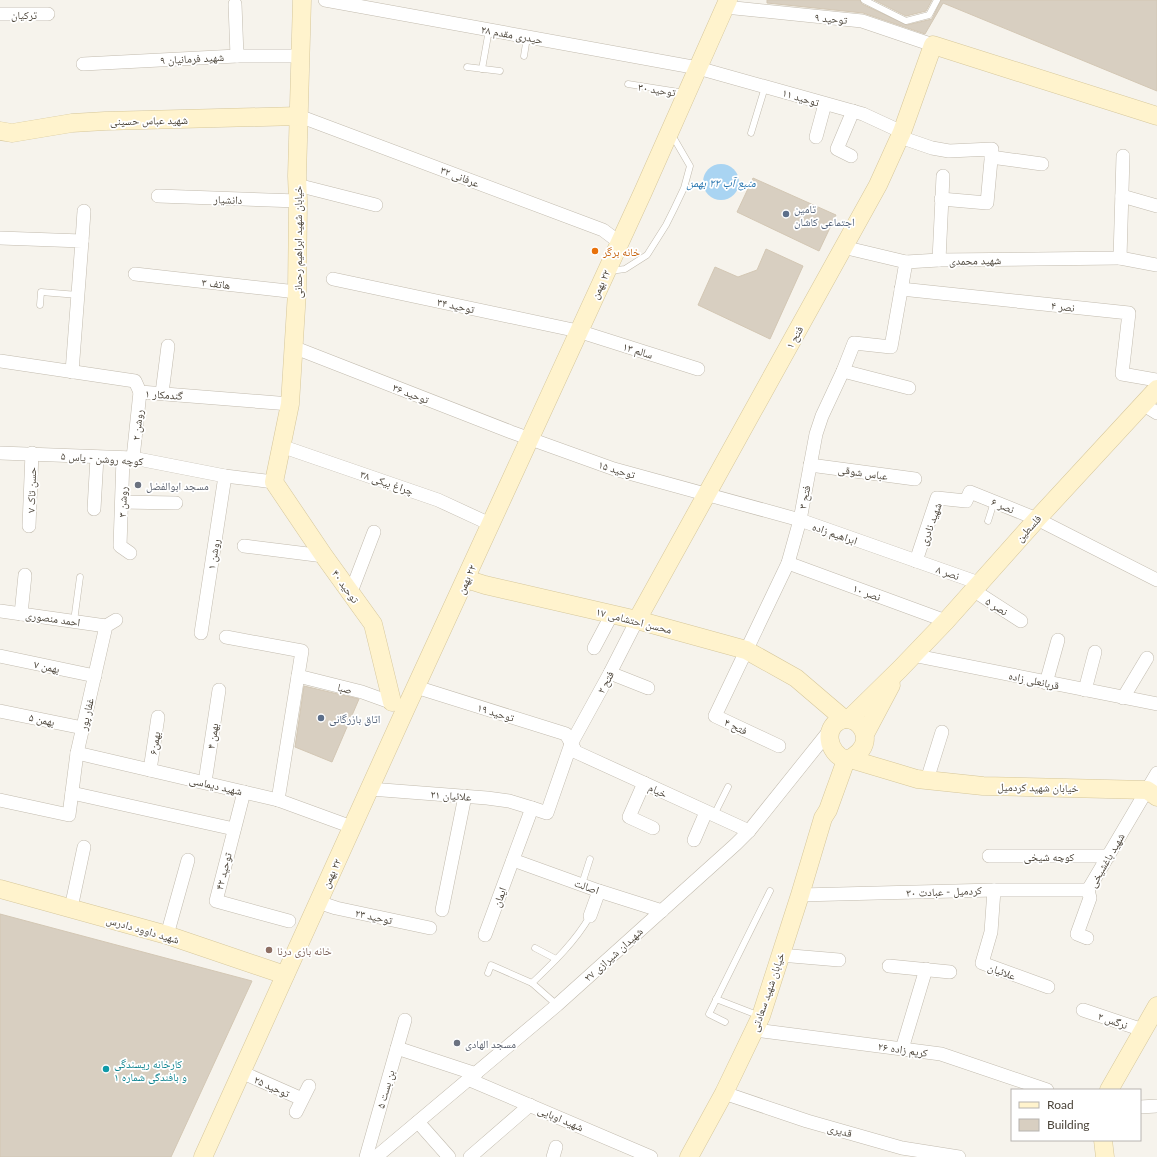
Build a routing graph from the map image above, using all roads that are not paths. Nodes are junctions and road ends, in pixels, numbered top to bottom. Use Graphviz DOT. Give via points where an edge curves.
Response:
graph roads {
  1 [pos="302,0"];
  2 [pos="325,0"];
  3 [pos="864,0"];
  4 [pos="937,0"];
  5 [pos="235,4"];
  6 [pos="726,4"];
  7 [pos="0,14"];
  8 [pos="48,14"];
  9 [pos="488,30"];
  10 [pos="527,37"];
  11 [pos="933,45"];
  12 [pos="236,56"];
  13 [pos="301,56"];
  14 [pos="524,56"];
  15 [pos="83,64"];
  16 [pos="468,67"];
  17 [pos="698,68"];
  18 [pos="482,69"];
  19 [pos="500,71"];
  20 [pos="628,84"];
  21 [pos="765,87"];
  22 [pos="687,94"];
  23 [pos="825,104"];
  24 [pos="853,111"];
  25 [pos="299,116"];
  26 [pos="1157,116"];
  27 [pos="0,131"];
  28 [pos="670,131"];
  29 [pos="751,133"];
  30 [pos="901,134"];
  31 [pos="816,137"];
  32 [pos="851,156"];
  33 [pos="1123,156"];
  34 [pos="992,157"];
  35 [pos="1042,164"];
  36 [pos="943,176"];
  37 [pos="298,193"];
  38 [pos="158,196"];
  39 [pos="1122,196"];
  40 [pos="942,199"];
  41 [pos="376,205"];
  42 [pos="1157,206"];
  43 [pos="84,211"];
  44 [pos="0,238"];
  45 [pos="82,242"];
  46 [pos="619,242"];
  47 [pos="843,247"];
  48 [pos="1114,258"];
  49 [pos="939,260"];
  50 [pos="906,262"];
  51 [pos="1157,265"];
  52 [pos="606,271"];
  53 [pos="135,274"];
  54 [pos="333,279"];
  55 [pos="901,289"];
  56 [pos="297,292"];
  57 [pos="78,295"];
  58 [pos="40,305"];
  59 [pos="578,331"];
  60 [pos="168,346"];
  61 [pos="294,348"];
  62 [pos="0,361"];
  63 [pos="698,369"];
  64 [pos="844,371"];
  65 [pos="72,372"];
  66 [pos="1157,380"];
  67 [pos="909,388"];
  68 [pos="1157,389"];
  69 [pos="140,392"];
  70 [pos="162,393"];
  71 [pos="290,404"];
  72 [pos="1150,409"];
  73 [pos="529,439"];
  74 [pos="281,446"];
  75 [pos="0,452"];
  76 [pos="32,454"];
  77 [pos="97,457"];
  78 [pos="128,458"];
  79 [pos="810,465"];
  80 [pos="225,476"];
  81 [pos="916,479"];
  82 [pos="274,482"];
  83 [pos="970,492"];
  84 [pos="707,495"];
  85 [pos="122,502"];
  86 [pos="994,502"];
  87 [pos="176,503"];
  88 [pos="94,509"];
  89 [pos="1037,519"];
  90 [pos="800,520"];
  91 [pos="988,521"];
  92 [pos="490,524"];
  93 [pos="29,526"];
  94 [pos="374,532"];
  95 [pos="244,546"];
  96 [pos="125,549"];
  97 [pos="324,556"];
  98 [pos="916,561"];
  99 [pos="788,563"];
  100 [pos="24,575"];
  101 [pos="80,577"];
  102 [pos="466,580"];
  103 [pos="1157,580"];
  104 [pos="976,587"];
  105 [pos="350,592"];
  106 [pos="0,610"];
  107 [pos="21,614"];
  108 [pos="612,614"];
  109 [pos="637,620"];
  110 [pos="946,620"];
  111 [pos="74,621"];
  112 [pos="1021,621"];
  113 [pos="111,623"];
  114 [pos="201,633"];
  115 [pos="226,637"];
  116 [pos="1058,640"];
  117 [pos="594,648"];
  118 [pos="746,650"];
  119 [pos="1095,652"];
  120 [pos="912,655"];
  121 [pos="0,656"];
  122 [pos="1147,658"];
  123 [pos="900,669"];
  124 [pos="610,673"];
  125 [pos="95,676"];
  126 [pos="298,676"];
  127 [pos="796,678"];
  128 [pos="1046,683"];
  129 [pos="416,687"];
  130 [pos="648,688"];
  131 [pos="220,690"];
  132 [pos="1085,690"];
  133 [pos="1123,698"];
  134 [pos="1157,704"];
  135 [pos="399,705"];
  136 [pos="0,711"];
  137 [pos="158,717"];
  138 [pos="847,719"];
  139 [pos="83,728"];
  140 [pos="830,730"];
  141 [pos="942,732"];
  142 [pos="865,737"];
  143 [pos="571,744"];
  144 [pos="779,746"];
  145 [pos="77,753"];
  146 [pos="844,757"];
  147 [pos="150,770"];
  148 [pos="1157,773"];
  149 [pos="922,780"];
  150 [pos="205,782"];
  151 [pos="644,783"];
  152 [pos="728,787"];
  153 [pos="370,789"];
  154 [pos="244,792"];
  155 [pos="72,793"];
  156 [pos="1152,794"];
  157 [pos="465,796"];
  158 [pos="0,800"];
  159 [pos="278,800"];
  160 [pos="532,808"];
  161 [pos="710,813"];
  162 [pos="352,827"];
  163 [pos="234,828"];
  164 [pos="653,828"];
  165 [pos="749,831"];
  166 [pos="694,840"];
  167 [pos="84,847"];
  168 [pos="989,856"];
  169 [pos="1109,856"];
  170 [pos="590,859"];
  171 [pos="188,860"];
  172 [pos="513,860"];
  173 [pos="582,884"];
  174 [pos="0,889"];
  175 [pos="599,890"];
  176 [pos="994,890"];
  177 [pos="1088,890"];
  178 [pos="770,891"];
  179 [pos="800,895"];
  180 [pos="318,902"];
  181 [pos="71,908"];
  182 [pos="442,910"];
  183 [pos="662,911"];
  184 [pos="590,916"];
  185 [pos="289,922"];
  186 [pos="430,928"];
  187 [pos="167,935"];
  188 [pos="485,935"];
  189 [pos="1082,936"];
  190 [pos="535,948"];
  191 [pos="780,954"];
  192 [pos="556,959"];
  193 [pos="838,960"];
  194 [pos="889,966"];
  195 [pos="926,969"];
  196 [pos="950,972"];
  197 [pos="488,973"];
  198 [pos="285,975"];
  199 [pos="532,983"];
  200 [pos="1048,988"];
  201 [pos="716,999"];
  202 [pos="557,1005"];
  203 [pos="1157,1006"];
  204 [pos="1083,1010"];
  205 [pos="405,1020"];
  206 [pos="725,1022"];
  207 [pos="758,1023"];
  208 [pos="1143,1030"];
  209 [pos="397,1048"];
  210 [pos="902,1049"];
  211 [pos="241,1072"];
  212 [pos="473,1077"];
  213 [pos="309,1086"];
  214 [pos="1044,1089"];
  215 [pos="1110,1089"];
  216 [pos="724,1093"];
  217 [pos="302,1099"];
  218 [pos="530,1105"];
  219 [pos="1157,1106"];
  220 [pos="1141,1107"];
  221 [pos="296,1112"];
  222 [pos="418,1122"];
  223 [pos="1103,1141"];
  224 [pos="626,1151"];
  225 [pos="203,1157"];
  226 [pos="366,1157"];
  227 [pos="376,1157"];
  228 [pos="449,1157"];
  229 [pos="470,1157"];
  230 [pos="651,1157"];
  231 [pos="689,1157"];
  232 [pos="959,1157"];
  233 [pos="1105,1157"];
  1 -- 13 [label="street, خیابان شهید ابراهیم رحمانی"];
  2 -- 9 [label="street, حیدری مقدم ۲۸"];
  3 -- 4 [label="lane" via="906,21 929,15"];
  5 -- 12 [label="street"];
  6 -- 11 [label="street, توحید ۹" via="862,21"];
  6 -- 17 [label="street, ٢٢ بهمن"];
  7 -- 8 [label="street, ترکیان"];
  9 -- 10 [label="street, حیدری مقدم ۲۸"];
  9 -- 18 [label="lane"];
  10 -- 14 [label="lane"];
  10 -- 17 [label="street, حیدری مقدم ۲۸"];
  11 -- 26 [label="street"];
  11 -- 30 [label="street, فتح ۱"];
  12 -- 13 [label="street, شهید فرمانیان ۹"];
  12 -- 15 [label="street, شهید فرمانیان ۹"];
  13 -- 25 [label="street, خیابان شهید ابراهیم رحمانی"];
  16 -- 18 [label="lane"];
  17 -- 21 [label="street, توحید ۱۱"];
  17 -- 22 [label="street, ٢٢ بهمن"];
  18 -- 19 [label="lane"];
  20 -- 22 [label="lane, توحید ۳۰"];
  21 -- 23 [label="street, توحید ۱۱"];
  21 -- 29 [label="lane"];
  22 -- 28 [label="street, ٢٢ بهمن"];
  23 -- 24 [label="street, توحید ۱۱"];
  23 -- 31 [label="street"];
  24 -- 30 [label="street, توحید ۱۱"];
  24 -- 32 [label="street" via="837,149"];
  25 -- 27 [label="street, شهید عباس حسینی" via="105,120 12,134"];
  25 -- 37 [label="street, خیابان شهید ابراهیم رحمانی"];
  25 -- 46 [label="street, عرفانی ۳۲" via="603,230"];
  28 -- 46 [label="street, ٢٢ بهمن"];
  28 -- 52 [label="lane" via="690,166 684,188 666,225 647,255 624,269"];
  30 -- 34 [label="street, توحید ۱۱" via="932,148 949,151 992,149"];
  30 -- 47 [label="street, فتح ۱" via="878,185"];
  33 -- 39 [label="street"];
  34 -- 35 [label="street"];
  34 -- 40 [label="street" via="987,203"];
  36 -- 40 [label="street"];
  37 -- 38 [label="street, دانشیار"];
  37 -- 41 [label="street, دانشیار"];
  37 -- 56 [label="street, خیابان شهید ابراهیم رحمانی"];
  39 -- 42 [label="street"];
  39 -- 48 [label="street"];
  40 -- 49 [label="street"];
  43 -- 45 [label="street"];
  44 -- 45 [label="street"];
  45 -- 57 [label="street"];
  46 -- 52 [label="street, ٢٢ بهمن"];
  47 -- 50 [label="street, شهید محمدی"];
  47 -- 84 [label="street, فتح ۱"];
  48 -- 49 [label="street, شهید محمدی"];
  48 -- 51 [label="street, شهید محمدی"];
  49 -- 50 [label="street, شهید محمدی"];
  50 -- 55 [label="street"];
  52 -- 59 [label="street, ٢٢ بهمن"];
  53 -- 56 [label="street, هاتف ۳"];
  54 -- 59 [label="street, توحید ۳۴"];
  55 -- 64 [label="street, فتح ۳" via="891,347 854,343"];
  55 -- 66 [label="street, نصر ۴" via="1129,313 1122,374"];
  56 -- 61 [label="street, خیابان شهید ابراهیم رحمانی"];
  57 -- 58 [label="lane" via="41,292"];
  57 -- 65 [label="street"];
  59 -- 63 [label="street, سالم ۱۳"];
  59 -- 73 [label="street, ٢٢ بهمن"];
  60 -- 70 [label="street"];
  61 -- 71 [label="street, خیابان شهید ابراهیم رحمانی"];
  61 -- 73 [label="street, توحید ۳۶"];
  62 -- 65 [label="street, گندمکار ۱"];
  64 -- 67 [label="street"];
  64 -- 79 [label="street, فتح ۳" via="822,416"];
  65 -- 69 [label="street, گندمکار ۱" via="135,380"];
  68 -- 72 [label="street, فلسطین"];
  69 -- 70 [label="street, گندمکار ۱"];
  69 -- 78 [label="street, روشن ۲"];
  70 -- 71 [label="street, گندمکار ۱"];
  71 -- 74 [label="street, خیابان شهید ابراهیم رحمانی"];
  72 -- 89 [label="street, فلسطین"];
  73 -- 84 [label="street, توحید ۱۵" via="614,468"];
  73 -- 92 [label="street, ٢٢ بهمن"];
  74 -- 82 [label="street, خیابان شهید ابراهیم رحمانی"];
  74 -- 92 [label="street, چراغ بیکی ۳۸" via="438,500"];
  75 -- 76 [label="street, کوچه روشن - یاس ۵"];
  76 -- 77 [label="street, کوچه روشن - یاس ۵"];
  76 -- 93 [label="street, حسن تاک ۷"];
  77 -- 78 [label="street, کوچه روشن - یاس ۵"];
  77 -- 88 [label="street"];
  78 -- 80 [label="street, کوچه روشن - یاس ۵"];
  78 -- 85 [label="street, روشن ۳"];
  79 -- 81 [label="street, عباس شوقی"];
  79 -- 90 [label="street, فتح ۳"];
  80 -- 82 [label="street, کوچه روشن - یاس ۵"];
  80 -- 114 [label="street, روشن ۱"];
  82 -- 97 [label="street, توحید ۴۰"];
  83 -- 86 [label="street, نصر ۶"];
  83 -- 98 [label="street, شهید نادری" via="966,501 937,498"];
  84 -- 90 [label="street, ابراهیم زاده"];
  84 -- 109 [label="street, فتح ۱"];
  85 -- 87 [label="street"];
  85 -- 96 [label="street, روشن ۳"];
  86 -- 89 [label="street, نصر ۶"];
  86 -- 91 [label="lane"];
  89 -- 103 [label="street, نصر ۶"];
  89 -- 104 [label="street, فلسطین"];
  90 -- 98 [label="street, ابراهیم زاده"];
  90 -- 99 [label="street, فتح ۳"];
  92 -- 102 [label="street, ٢٢ بهمن"];
  94 -- 105 [label="street"];
  95 -- 97 [label="street"];
  97 -- 105 [label="street, توحید ۴۰"];
  98 -- 104 [label="street, نصر ۸"];
  99 -- 110 [label="street, نصر ۱۰"];
  99 -- 118 [label="street, فتح ۳"];
  100 -- 107 [label="street"];
  101 -- 111 [label="lane"];
  102 -- 108 [label="street, محسن احتشامی ۱۷"];
  102 -- 129 [label="street, ٢٢ بهمن"];
  104 -- 110 [label="street, فلسطین"];
  104 -- 112 [label="street, نصر ۵"];
  105 -- 135 [label="street, توحید ۴۰" via="373,624"];
  106 -- 107 [label="street, احمد منصوری"];
  107 -- 111 [label="street, احمد منصوری"];
  108 -- 109 [label="street, محسن احتشامی ۱۷"];
  108 -- 117 [label="street"];
  109 -- 118 [label="street, محسن احتشامی ۱۷"];
  109 -- 124 [label="street, فتح ۲"];
  110 -- 120 [label="street, فلسطین"];
  111 -- 113 [label="street, احمد منصوری"];
  113 -- 125 [label="street, غفار پور"];
  115 -- 126 [label="street" via="302,651"];
  116 -- 128 [label="street"];
  118 -- 127 [label="street, محسن احتشامی ۱۷"];
  118 -- 144 [label="street, فتح ۴" via="715,716"];
  119 -- 132 [label="street"];
  120 -- 123 [label="street, فلسطین"];
  120 -- 128 [label="street, قربانعلی زاده"];
  121 -- 125 [label="street, بهمن ۷"];
  122 -- 133 [label="street"];
  123 -- 138 [label="street"];
  123 -- 142 [label="street"];
  124 -- 130 [label="street"];
  124 -- 143 [label="street, فتح ۲"];
  125 -- 139 [label="street, غفار پور"];
  126 -- 135 [label="street, صبا" via="362,692"];
  126 -- 159 [label="street"];
  127 -- 138 [label="street, محسن احتشامی ۱۷"];
  127 -- 140 [label="street, محسن احتشامی ۱۷" via="816,704"];
  128 -- 132 [label="street, قربانعلی زاده"];
  129 -- 135 [label="street, ٢٢ بهمن"];
  129 -- 143 [label="street, توحید ۱۹" via="566,734"];
  131 -- 150 [label="street, بهمن ۴"];
  132 -- 133 [label="street, قربانعلی زاده"];
  133 -- 134 [label="street, قربانعلی زاده"];
  135 -- 153 [label="street, ٢٢ بهمن"];
  136 -- 139 [label="street, بهمن ۵"];
  137 -- 147 [label="street, بهمن۶"];
  138 -- 140 [label="street" via="836,723"];
  138 -- 142 [label="street" via="860,724"];
  139 -- 145 [label="street, غفار پور"];
  140 -- 146 [label="street" via="830,742"];
  140 -- 165 [label="street, شهیدان شیرازی ۲۷"];
  141 -- 149 [label="street"];
  142 -- 146 [label="street" via="859,752"];
  142 -- 149 [label="street" via="874,754 888,764"];
  143 -- 151 [label="street, خیام" via="576,752"];
  143 -- 160 [label="street, فتح ۲" via="547,813"];
  145 -- 147 [label="street, شهید دیماسی"];
  145 -- 155 [label="street, غفار پور"];
  146 -- 149 [label="street"];
  146 -- 179 [label="street, خیابان شهید سعادتی" via="824,788 823,818"];
  147 -- 150 [label="street, شهید دیماسی"];
  148 -- 156 [label="street, شهید باغشیخی"];
  149 -- 156 [label="street, خیابان شهید کردمیل" via="983,786"];
  150 -- 154 [label="street, شهید دیماسی"];
  151 -- 161 [label="street, خیام"];
  151 -- 164 [label="street" via="630,817"];
  152 -- 161 [label="lane"];
  153 -- 157 [label="street, علائیان ۲۱"];
  153 -- 162 [label="street, ٢٢ بهمن"];
  154 -- 159 [label="street, شهید دیماسی"];
  154 -- 163 [label="street, توحید ۴۲"];
  155 -- 158 [label="street, غفار پور" via="69,816"];
  155 -- 163 [label="street"];
  156 -- 169 [label="street, شهید باغشیخی"];
  157 -- 160 [label="street, علائیان ۲۱" via="509,801"];
  157 -- 182 [label="street"];
  159 -- 162 [label="street, شهید دیماسی"];
  160 -- 172 [label="street, ایمان"];
  161 -- 165 [label="street, خیام"];
  161 -- 166 [label="street"];
  162 -- 180 [label="street, ٢٢ بهمن"];
  163 -- 185 [label="street, توحید ۴۲" via="216,900"];
  165 -- 183 [label="street, شهیدان شیرازی ۲۷"];
  167 -- 181 [label="street"];
  168 -- 169 [label="street, کوچه شیخی"];
  169 -- 177 [label="street, شهید باغشیخی"];
  170 -- 173 [label="lane"];
  171 -- 187 [label="street"];
  172 -- 173 [label="street, اصالت"];
  172 -- 188 [label="street, ایمان"];
  173 -- 175 [label="street, اصالت"];
  174 -- 181 [label="street, شهید داوود دادرس"];
  175 -- 183 [label="street, اصالت"];
  175 -- 184 [label="street"];
  176 -- 177 [label="street, کردمیل - عبادت ۳۰"];
  176 -- 179 [label="street, کردمیل - عبادت ۳۰"];
  176 -- 200 [label="street, علائیان" via="992,932 982,963"];
  177 -- 189 [label="street, شهید باغشیخی" via="1090,898"];
  178 -- 201 [label="lane"];
  179 -- 191 [label="street, خیابان شهید سعادتی"];
  180 -- 186 [label="street, توحید ۲۳"];
  180 -- 198 [label="street, ٢٢ بهمن"];
  181 -- 187 [label="street, شهید داوود دادرس"];
  183 -- 202 [label="street, شهیدان شیرازی ۲۷"];
  184 -- 192 [label="lane" via="582,930"];
  187 -- 198 [label="street, شهید داوود دادرس"];
  190 -- 192 [label="lane"];
  191 -- 193 [label="street"];
  191 -- 207 [label="street, خیابان شهید سعادتی"];
  192 -- 199 [label="lane"];
  194 -- 195 [label="street"];
  195 -- 196 [label="street"];
  195 -- 210 [label="street"];
  197 -- 199 [label="lane" via="492,965"];
  198 -- 211 [label="street, ٢٢ بهمن"];
  199 -- 202 [label="lane"];
  201 -- 206 [label="lane" via="709,1014"];
  201 -- 207 [label="lane"];
  202 -- 212 [label="street, شهیدان شیرازی ۲۷"];
  203 -- 208 [label="street"];
  204 -- 208 [label="street, نرگس ۲"];
  205 -- 209 [label="street, بن بست ۵"];
  207 -- 210 [label="street, کریم زاده ۲۶"];
  207 -- 216 [label="street, خیابان شهید سعادتی"];
  208 -- 215 [label="street"];
  209 -- 212 [label="street, شهید اوبایی"];
  209 -- 226 [label="street, بن بست ۵"];
  210 -- 214 [label="street, کریم زاده ۲۶" via="941,1054"];
  211 -- 217 [label="street, توحید ۲۵"];
  211 -- 225 [label="street, ٢٢ بهمن"];
  212 -- 218 [label="street, شهید اوبایی"];
  212 -- 222 [label="street, شهیدان شیرازی ۲۷"];
  213 -- 217 [label="street"];
  216 -- 231 [label="street, خیابان شهید سعادتی"];
  216 -- 232 [label="street, قدیری" via="807,1121 902,1148"];
  217 -- 221 [label="street"];
  218 -- 224 [label="street, شهید اوبایی"];
  218 -- 229 [label="street"];
  219 -- 220 [label="street"];
  222 -- 227 [label="street, شهیدان شیرازی ۲۷"];
  222 -- 228 [label="street"];
  223 -- 233 [label="street"];
  224 -- 230 [label="street, شهید اوبایی"];
}
